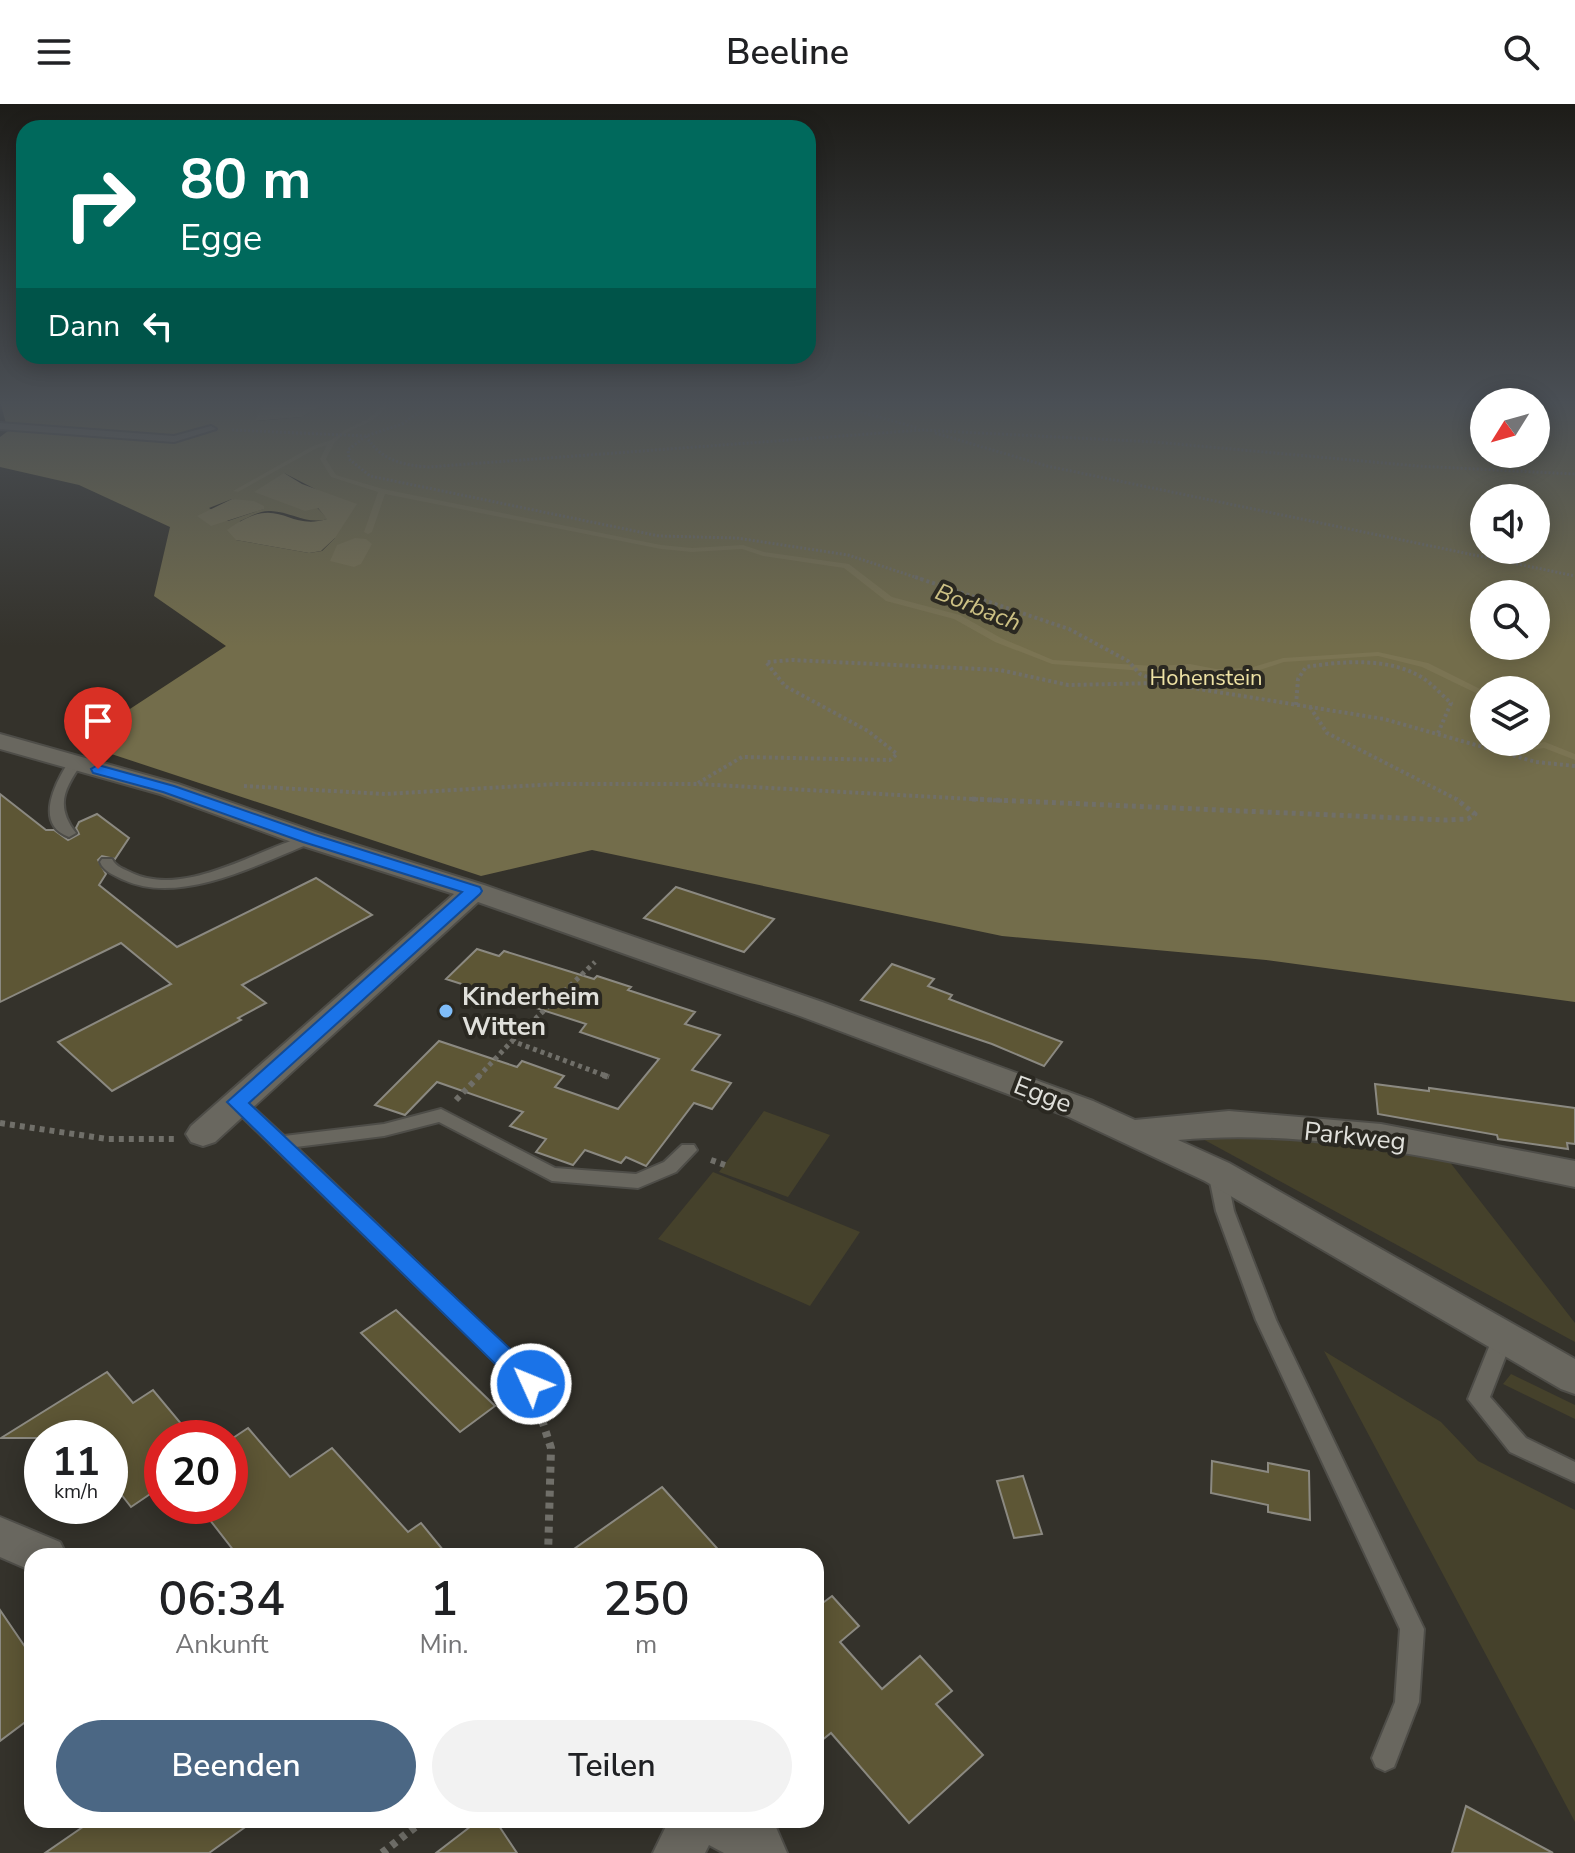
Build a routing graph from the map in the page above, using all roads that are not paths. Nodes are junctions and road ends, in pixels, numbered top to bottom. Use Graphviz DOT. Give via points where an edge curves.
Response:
graph roads {
  1 [pos="0,741"];
  2 [pos="75,763"];
  3 [pos="69,833"];
  4 [pos="309,839"];
  5 [pos="107,862"];
  6 [pos="474,891"];
  7 [pos="237,1102"];
  8 [pos="1133,1132"];
  9 [pos="203,1134"];
  10 [pos="280,1143"];
  11 [pos="688,1150"];
  12 [pos="1217,1172"];
  13 [pos="1575,1174"];
  14 [pos="1503,1337"];
  15 [pos="1575,1378"];
  16 [pos="531,1384"];
  17 [pos="1575,1472"];
  18 [pos="0,1536"];
  19 [pos="27,1548"];
  20 [pos="1385,1758"];
  21 [pos="692,1828"];
  22 [pos="728,1828"];
  23 [pos="678,1853"];
  24 [pos="762,1853"];
  1 -- 2 [label="street, Egge"];
  2 -- 3 [label="lane" via="54,805 60,825"];
  2 -- 4 [label="street, Egge" via="169,789"];
  4 -- 5 [label="lane" via="175,882 137,880"];
  4 -- 6 [label="street, Egge"];
  6 -- 7 [label="street"];
  6 -- 8 [label="street, Egge" via="982,1071"];
  7 -- 9 [label="street"];
  7 -- 10 [label="lane"];
  8 -- 12 [label="street, Egge"];
  8 -- 13 [label="street, Parkweg" via="1229,1123 1381,1136"];
  10 -- 11 [label="lane" via="384,1130 441,1115 552,1174 638,1181 670,1167"];
  10 -- 16 [label="lane"];
  12 -- 14 [label="street, Egge"];
  12 -- 20 [label="lane" via="1225,1211 1266,1320 1412,1629 1407,1702"];
  14 -- 15 [label="street, Egge"];
  14 -- 17 [label="lane" via="1479,1399 1518,1445"];
  18 -- 19 [label="street"];
  21 -- 23 [label="street"];
  22 -- 24 [label="street" via="757,1843"];
}
